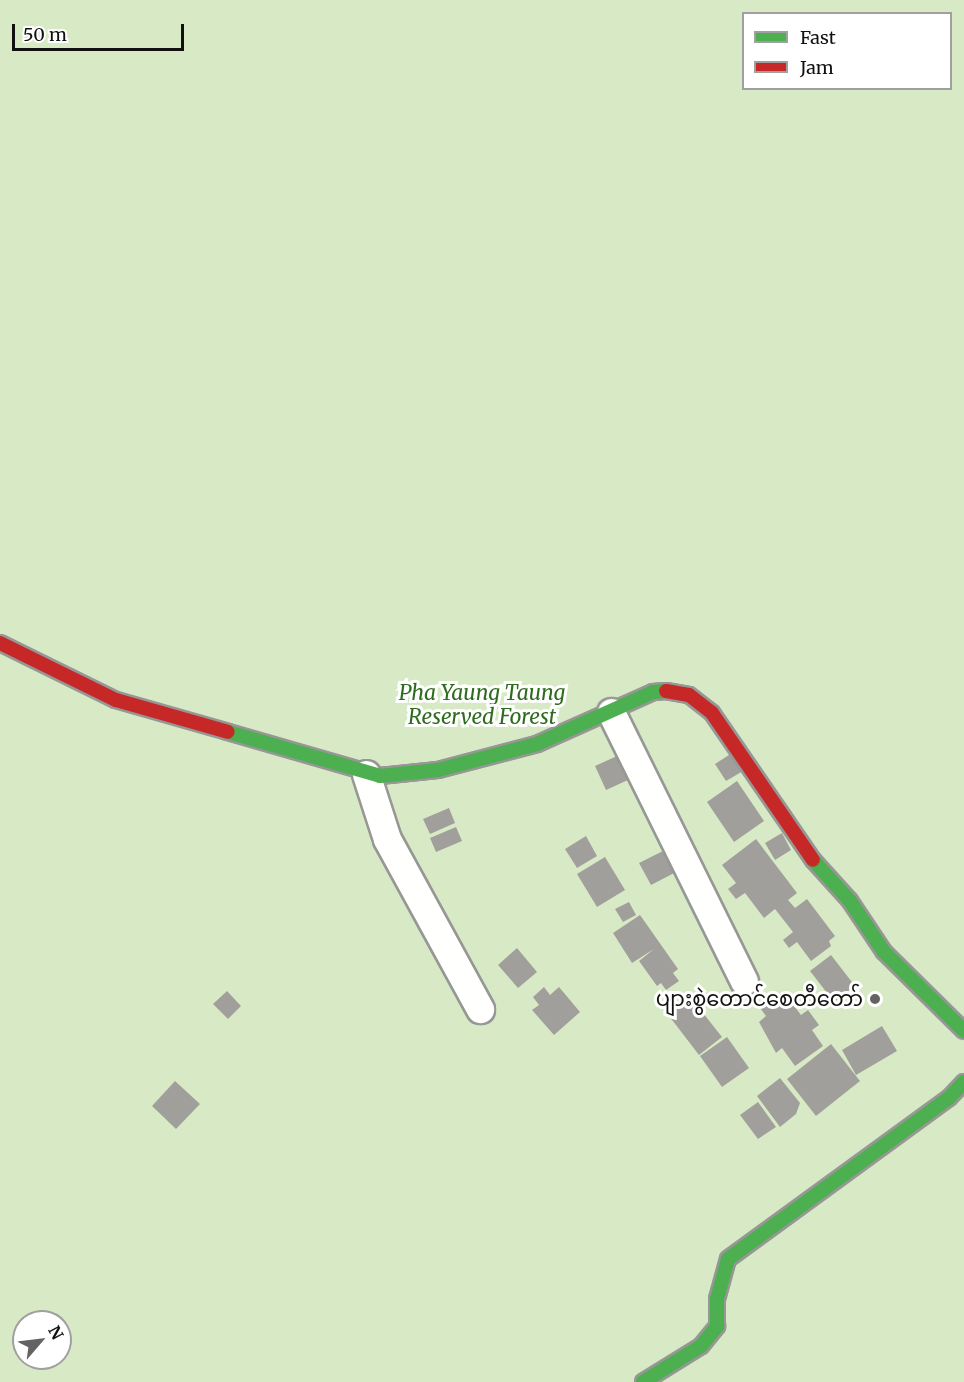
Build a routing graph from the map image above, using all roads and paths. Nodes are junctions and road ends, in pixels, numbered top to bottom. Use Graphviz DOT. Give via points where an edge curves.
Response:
graph roads {
  1 [pos="0,643"];
  2 [pos="611,712"];
  3 [pos="366,774"];
  4 [pos="744,981"];
  5 [pos="480,1009"];
  6 [pos="964,1030"];
  7 [pos="964,1082"];
  8 [pos="643,1382"];
  1 -- 3 [label="street" via="116,700"];
  2 -- 3 [label="street" via="537,744 438,770 409,776"];
  2 -- 4 [label="street"];
  2 -- 6 [label="street" via="663,690 688,695 712,713 815,863 850,901 871,936 895,965 942,1005"];
  3 -- 5 [label="street" via="387,838"];
  7 -- 8 [label="street" via="949,1098 728,1259 717,1299 717,1326 701,1346"];
}
